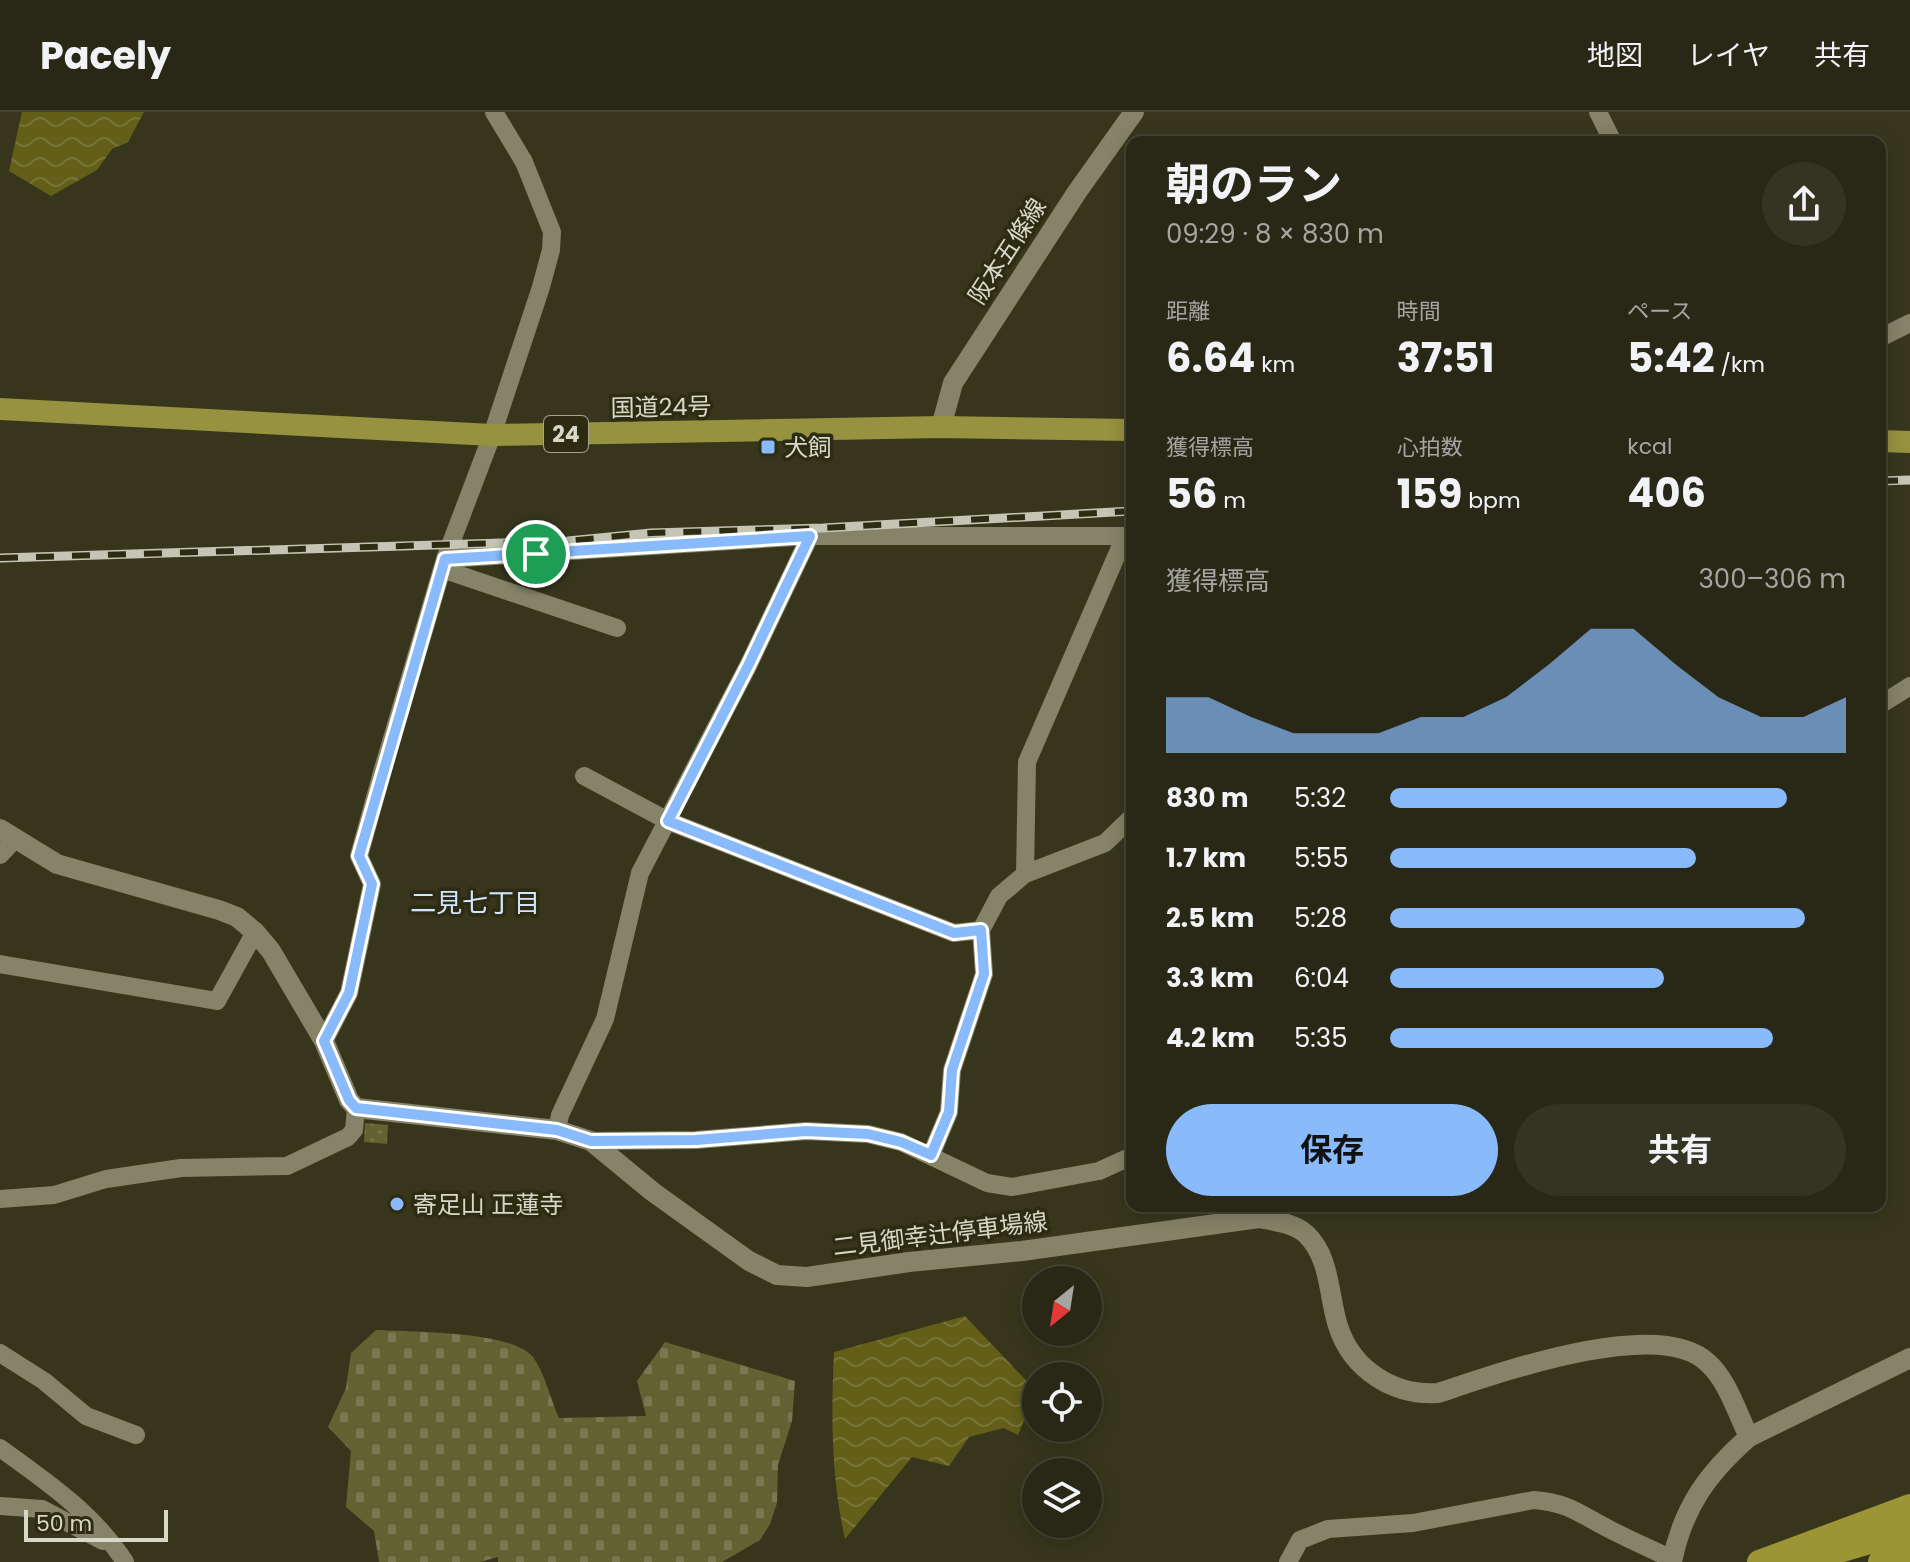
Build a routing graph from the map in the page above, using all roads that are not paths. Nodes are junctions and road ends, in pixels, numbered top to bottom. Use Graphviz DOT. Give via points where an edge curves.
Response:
graph roads {
  1 [pos="494,112"];
  2 [pos="1134,112"];
  3 [pos="1598,112"];
  4 [pos="1610,136"];
  5 [pos="1910,323"];
  6 [pos="1886,335"];
  7 [pos="1,410"];
  8 [pos="941,427"];
  9 [pos="1126,430"];
  10 [pos="492,435"];
  11 [pos="1886,441"];
  12 [pos="1910,442"];
  13 [pos="810,536"];
  14 [pos="443,564"];
  15 [pos="617,628"];
  16 [pos="1910,686"];
  17 [pos="1886,700"];
  18 [pos="584,776"];
  19 [pos="668,821"];
  20 [pos="1126,823"];
  21 [pos="7,834"];
  22 [pos="0,855"];
  23 [pos="1025,874"];
  24 [pos="981,930"];
  25 [pos="255,932"];
  26 [pos="0,964"];
  27 [pos="324,1041"];
  28 [pos="356,1108"];
  29 [pos="557,1130"];
  30 [pos="591,1141"];
  31 [pos="931,1155"];
  32 [pos="1126,1159"];
  33 [pos="0,1199"];
  34 [pos="0,1353"];
  35 [pos="1910,1358"];
  36 [pos="136,1435"];
  37 [pos="1749,1437"];
  38 [pos="0,1448"];
  39 [pos="0,1506"];
  40 [pos="1910,1506"];
  41 [pos="1910,1530"];
  42 [pos="1910,1554"];
  43 [pos="121,1555"];
  44 [pos="1672,1561"];
  45 [pos="1288,1562"];
  46 [pos="1759,1562"];
  47 [pos="1802,1562"];
  48 [pos="1880,1562"];
  1 -- 10 [label="street" via="524,162 552,232 541,287"];
  2 -- 8 [label="main road, 阪本五條線" via="953,383"];
  3 -- 4 [label="street"];
  5 -- 6 [label="street"];
  7 -- 10 [label="highway, 国道24号 / 24"];
  8 -- 9 [label="highway, 国道24号 / 24"];
  8 -- 10 [label="highway, 国道24号 / 24"];
  10 -- 14 [label="street"];
  11 -- 12 [label="highway"];
  13 -- 14 [label="street"];
  13 -- 19 [label="street"];
  13 -- 23 [label="street" via="1125,536 1027,762"];
  14 -- 15 [label="street"];
  14 -- 27 [label="street" via="359,856 372,884 349,993"];
  16 -- 17 [label="street"];
  18 -- 19 [label="street"];
  19 -- 24 [label="street" via="954,933"];
  19 -- 29 [label="street" via="640,873 605,1019"];
  20 -- 23 [label="street" via="1105,843"];
  21 -- 22 [label="street"];
  21 -- 25 [label="main road" via="57,864 219,910"];
  23 -- 24 [label="street" via="999,896"];
  24 -- 31 [label="street" via="984,974 952,1070 949,1112"];
  25 -- 26 [label="street" via="217,1001"];
  25 -- 27 [label="main road"];
  27 -- 28 [label="main road"];
  28 -- 29 [label="main road, 二見御幸辻停車場線"];
  28 -- 33 [label="street" via="348,1137 287,1166 181,1168 106,1179 54,1195"];
  29 -- 30 [label="main road, 二見御幸辻停車場線"];
  30 -- 31 [label="street" via="806,1131 868,1134"];
  30 -- 37 [label="main road, 二見御幸辻停車場線" via="701,1227 777,1275 807,1277 1259,1218 1286,1223 1315,1244 1346,1344 1376,1378 1396,1389 1438,1393 1563,1355 1660,1344 1695,1352 1709,1363"];
  31 -- 32 [label="street" via="987,1183 1012,1187 1099,1171"];
  34 -- 36 [label="street" via="86,1416"];
  35 -- 37 [label="main road"];
  37 -- 44 [label="main road" via="1723,1460 1693,1500"];
  38 -- 43 [label="street" via="66,1496"];
  39 -- 43 [label="street" via="42,1509"];
  40 -- 46 [label="highway"];
  41 -- 47 [label="highway"];
  42 -- 48 [label="highway"];
  44 -- 45 [label="street" via="1573,1507 1534,1500 1413,1523 1328,1529 1300,1540"];
}
